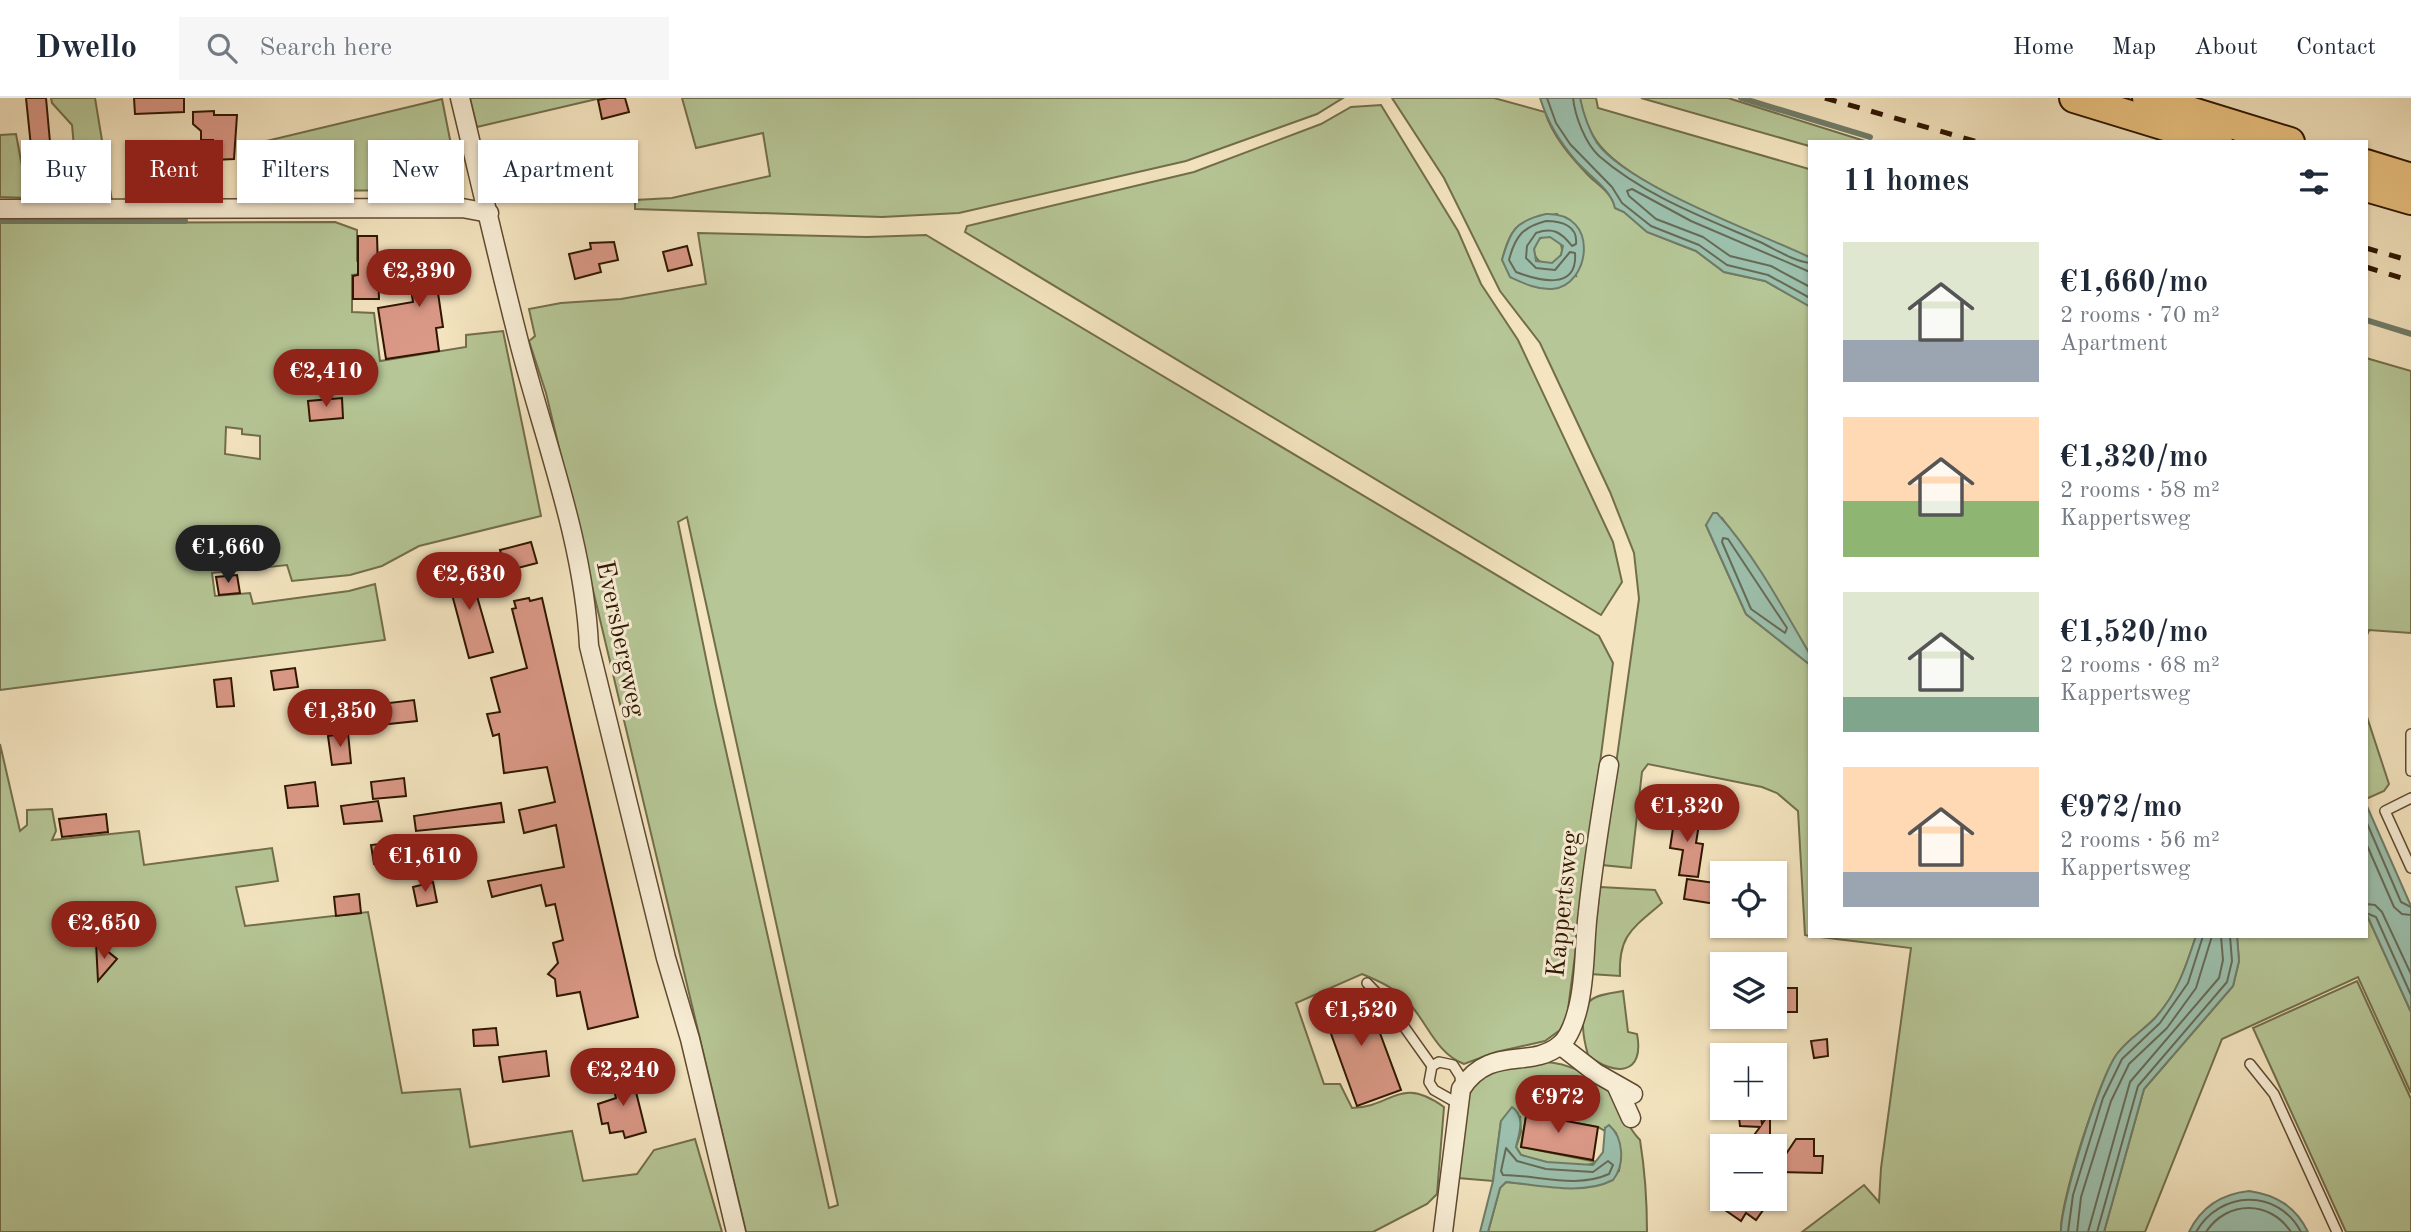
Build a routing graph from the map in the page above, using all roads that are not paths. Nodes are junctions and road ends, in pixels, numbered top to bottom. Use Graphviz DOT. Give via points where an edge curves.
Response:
graph roads {
  1 [pos="460,98"];
  2 [pos="2074,98"];
  3 [pos="2142,107"];
  4 [pos="2214,140"];
  5 [pos="2284,140"];
  6 [pos="2368,165"];
  7 [pos="2411,178"];
  8 [pos="2368,188"];
  9 [pos="2411,200"];
  10 [pos="0,209"];
  11 [pos="489,213"];
  12 [pos="2411,734"];
  13 [pos="1609,765"];
  14 [pos="2411,771"];
  15 [pos="2411,798"];
  16 [pos="2411,868"];
  17 [pos="1367,983"];
  18 [pos="1560,1045"];
  19 [pos="2250,1064"];
  20 [pos="1432,1066"];
  21 [pos="1459,1096"];
  22 [pos="1631,1118"];
  23 [pos="736,1232"];
  24 [pos="1443,1232"];
  25 [pos="2337,1232"];
  1 -- 11 [label="street, Eversbergweg"];
  2 -- 3 [label="main road"];
  3 -- 4 [label="main road"];
  3 -- 5 [label="main road"];
  6 -- 7 [label="main road"];
  8 -- 9 [label="main road"];
  10 -- 11 [label="street" via="462,208"];
  11 -- 23 [label="street, Eversbergweg" via="520,346 566,508 587,606 589,646"];
  12 -- 14 [label="lane"];
  13 -- 18 [label="street, Kappertsweg" via="1580,1000"];
  15 -- 16 [label="lane" via="2385,811"];
  17 -- 20 [label="lane"];
  18 -- 21 [label="street" via="1544,1053 1488,1064 1471,1075"];
  18 -- 22 [label="street" via="1625,1090"];
  19 -- 25 [label="lane" via="2274,1094"];
  20 -- 21 [label="lane" via="1429,1082 1434,1090"];
  20 -- 21 [label="lane" via="1439,1062 1453,1065 1460,1076"];
  21 -- 24 [label="street"];
}
